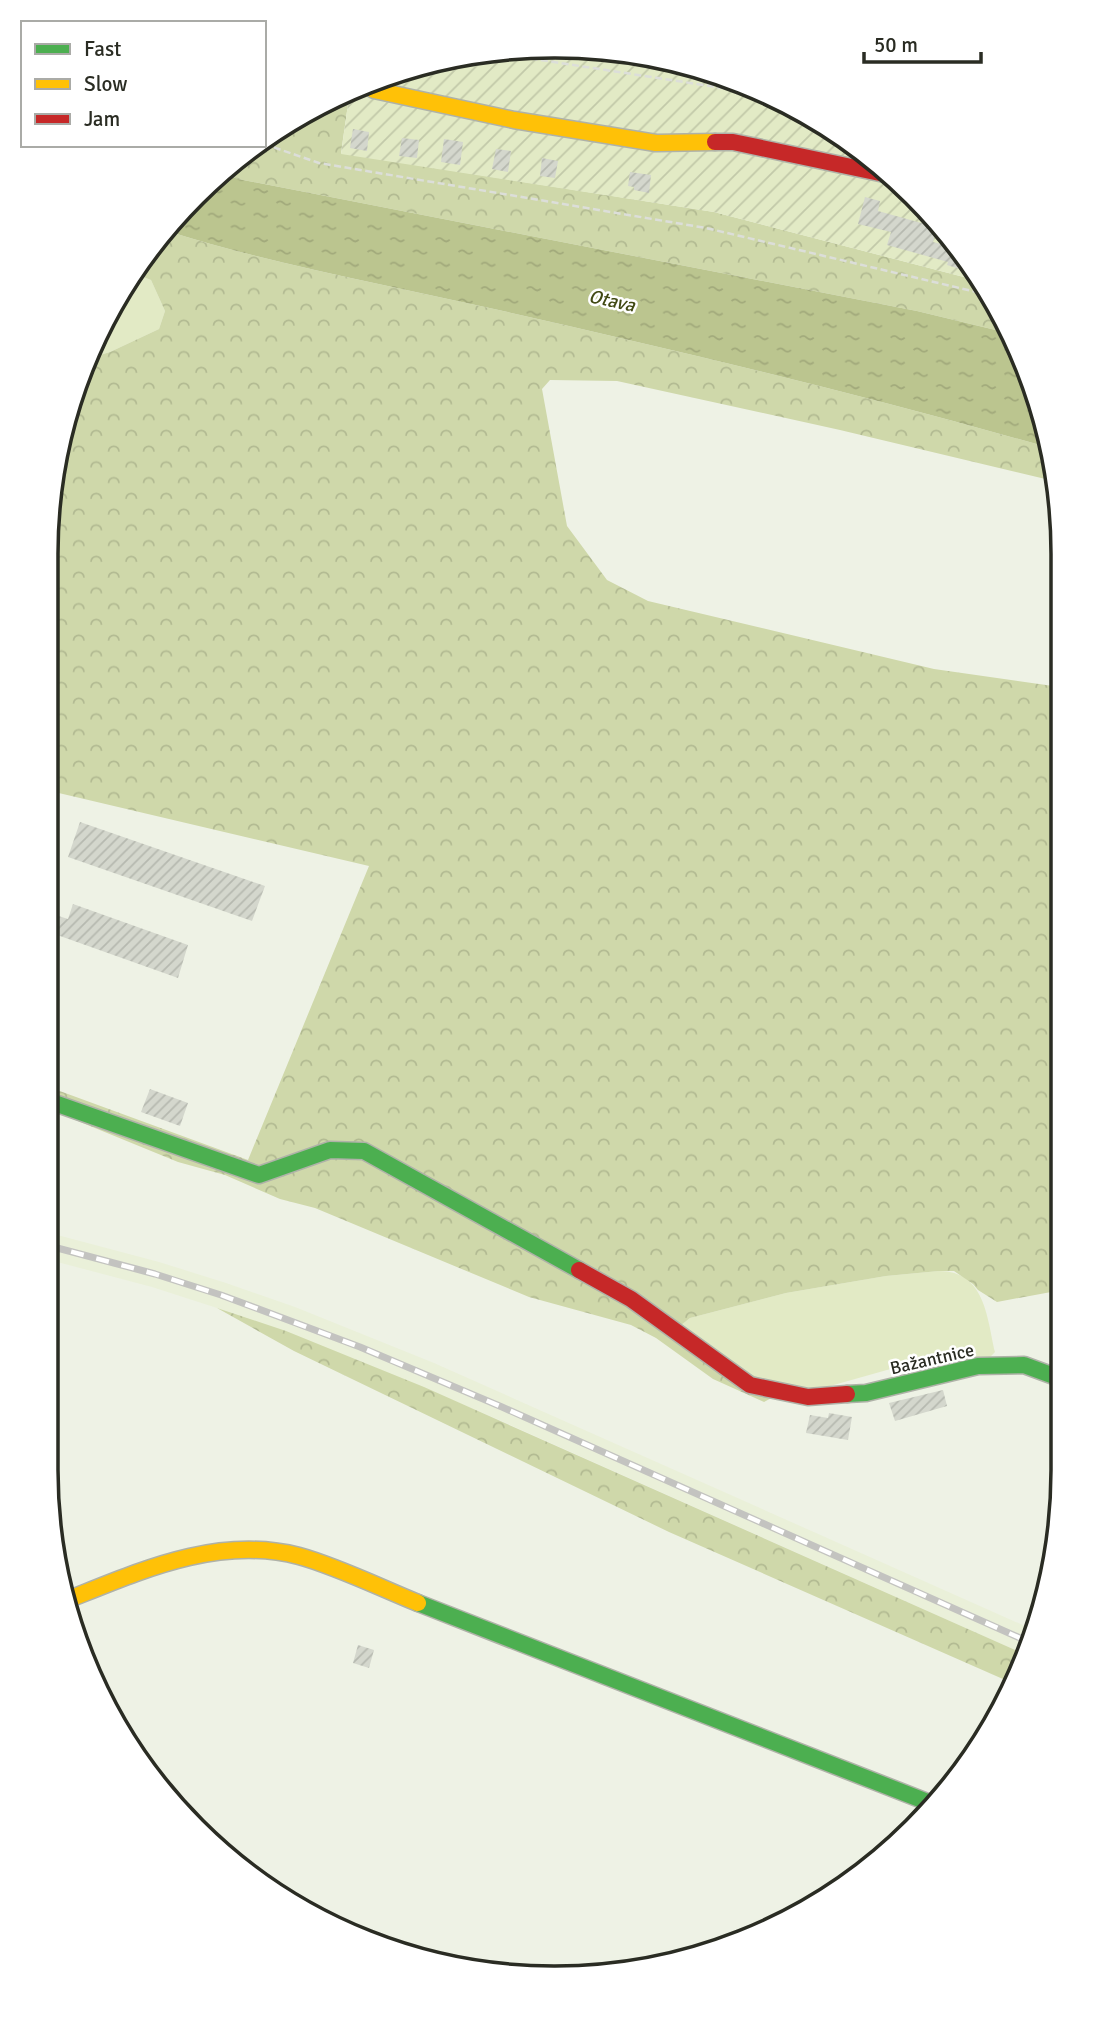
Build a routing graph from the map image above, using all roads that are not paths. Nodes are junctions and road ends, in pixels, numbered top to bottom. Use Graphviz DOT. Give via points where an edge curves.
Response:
graph roads {
  1 [pos="378,91"];
  2 [pos="870,171"];
  3 [pos="58,1104"];
  4 [pos="1051,1375"];
  5 [pos="75,1597"];
  6 [pos="924,1801"];
  1 -- 2 [label="street" via="514,120 656,143 733,142"];
  3 -- 4 [label="street, Bažantnice" via="260,1175 330,1150 363,1151 631,1299 750,1385 808,1397 866,1393 978,1366 1024,1365"];
  5 -- 6 [label="street" via="170,1560 217,1551 260,1550 301,1557"];
}
